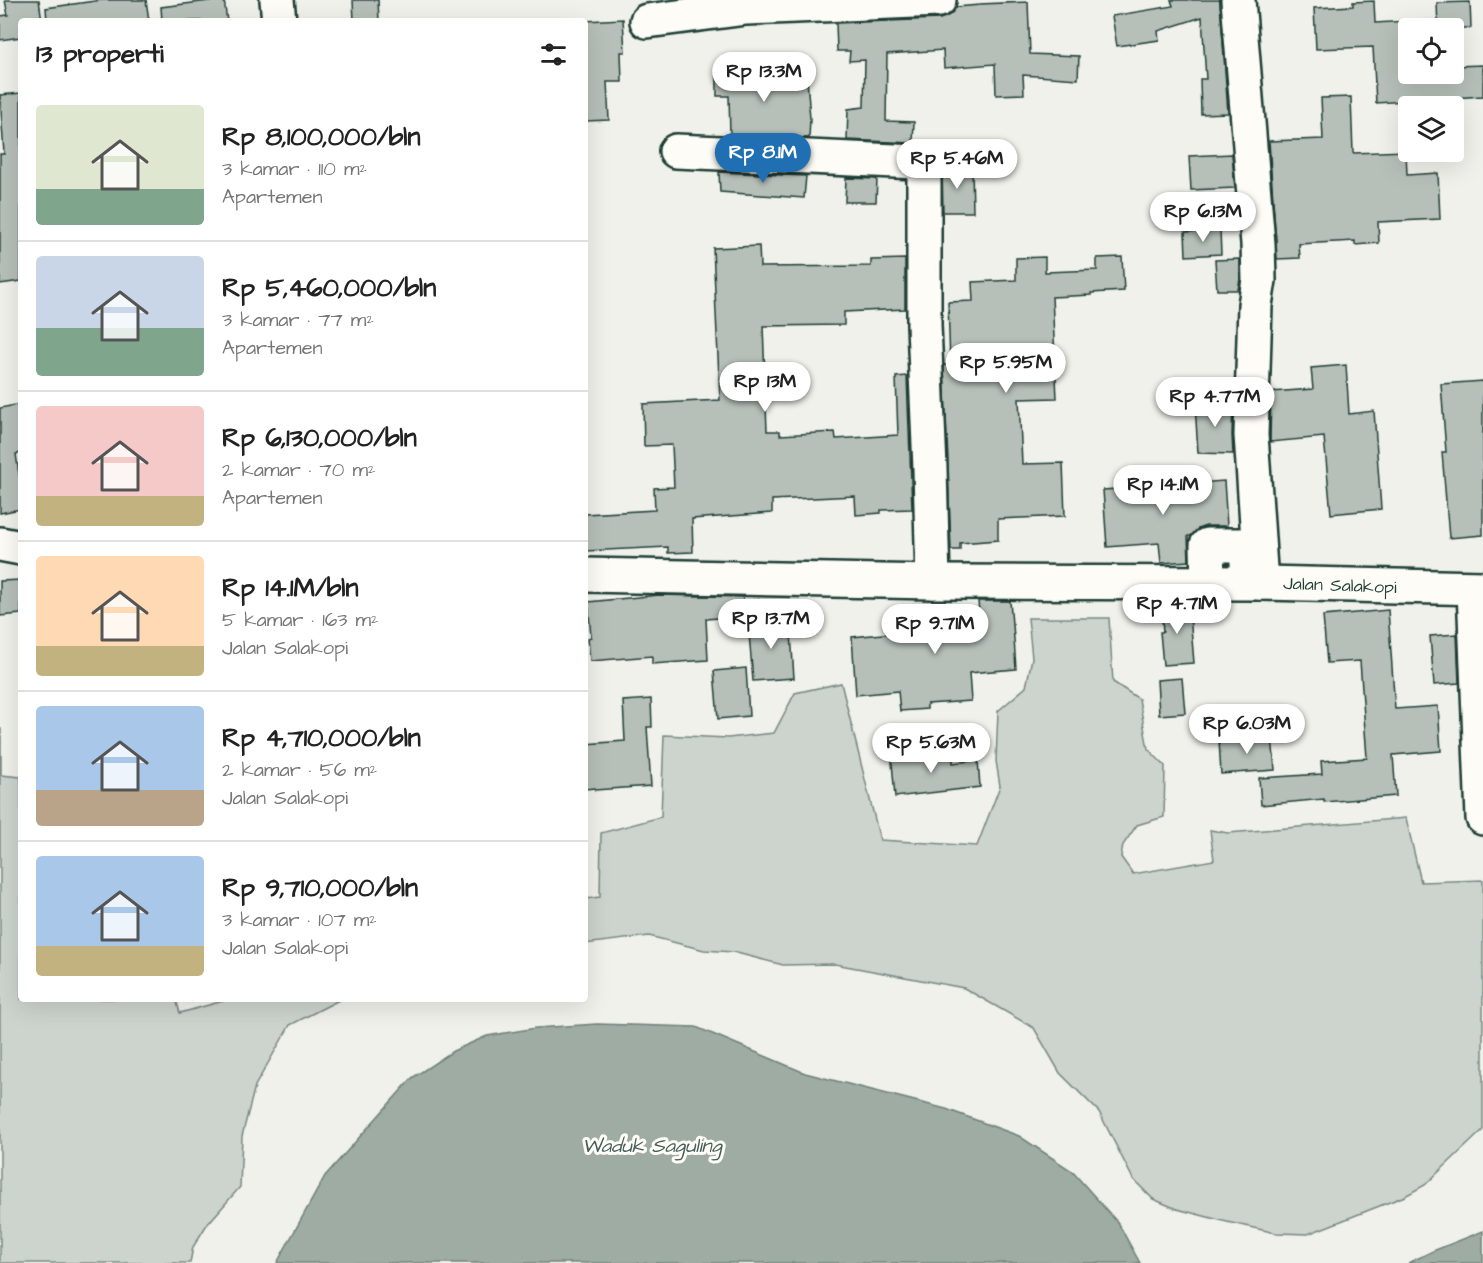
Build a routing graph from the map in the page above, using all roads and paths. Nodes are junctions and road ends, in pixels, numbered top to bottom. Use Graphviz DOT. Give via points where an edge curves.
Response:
graph roads {
  1 [pos="277,0"];
  2 [pos="939,0"];
  3 [pos="1238,0"];
  4 [pos="903,1"];
  5 [pos="746,4"];
  6 [pos="279,18"];
  7 [pos="647,21"];
  8 [pos="676,152"];
  9 [pos="0,544"];
  10 [pos="18,547"];
  11 [pos="588,574"];
  12 [pos="933,582"];
  13 [pos="1255,583"];
  14 [pos="1479,588"];
  15 [pos="1483,818"];
  1 -- 6 [label="street"];
  2 -- 4 [label="street"];
  3 -- 13 [label="street" via="1258,244 1251,435"];
  4 -- 5 [label="street"];
  5 -- 7 [label="street"];
  8 -- 12 [label="street" via="917,162 922,167"];
  9 -- 10 [label="street"];
  11 -- 12 [label="street, Jalan Salakopi"];
  12 -- 13 [label="street, Jalan Salakopi"];
  13 -- 14 [label="street, Jalan Salakopi"];
  14 -- 15 [label="street"];
}
